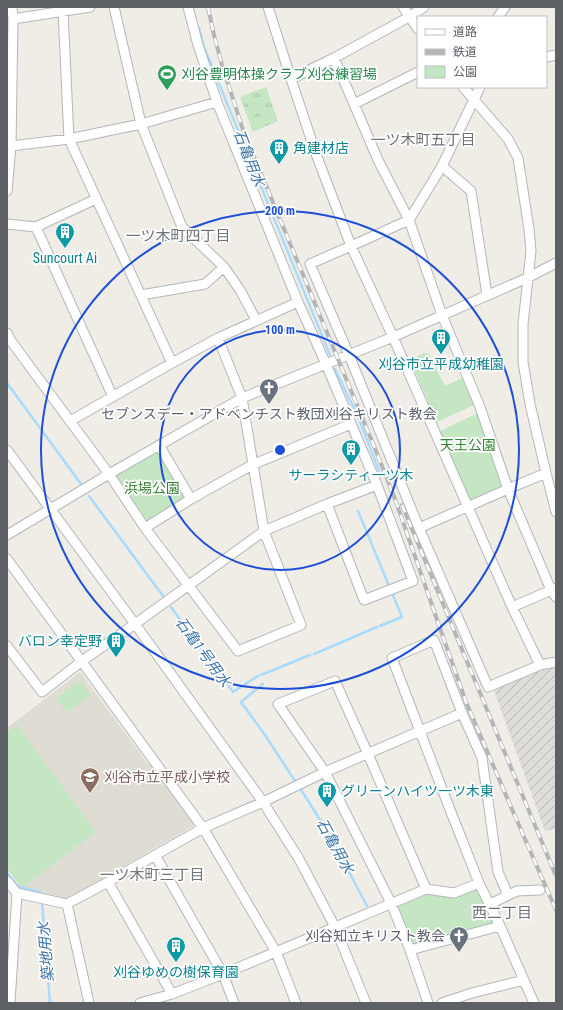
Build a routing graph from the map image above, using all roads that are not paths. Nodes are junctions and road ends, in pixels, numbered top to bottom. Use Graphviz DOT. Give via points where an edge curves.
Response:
graph roads {
  1 [pos="12,7"];
  2 [pos="90,7"];
  3 [pos="114,7"];
  4 [pos="188,7"];
  5 [pos="403,7"];
  6 [pos="424,7"];
  7 [pos="505,7"];
  8 [pos="270,8"];
  9 [pos="63,11"];
  10 [pos="409,16"];
  11 [pos="499,16"];
  12 [pos="13,19"];
  13 [pos="417,28"];
  14 [pos="334,58"];
  15 [pos="417,72"];
  16 [pos="291,79"];
  17 [pos="464,88"];
  18 [pos="479,88"];
  19 [pos="473,99"];
  20 [pos="217,102"];
  21 [pos="354,104"];
  22 [pos="142,124"];
  23 [pos="69,140"];
  24 [pos="9,146"];
  25 [pos="442,166"];
  26 [pos="7,191"];
  27 [pos="96,199"];
  28 [pos="409,220"];
  29 [pos="7,224"];
  30 [pos="36,227"];
  31 [pos="351,246"];
  32 [pos="556,263"];
  33 [pos="224,267"];
  34 [pos="527,278"];
  35 [pos="141,295"];
  36 [pos="487,295"];
  37 [pos="298,302"];
  38 [pos="442,315"];
  39 [pos="256,320"];
  40 [pos="7,333"];
  41 [pos="393,337"];
  42 [pos="218,338"];
  43 [pos="349,355"];
  44 [pos="172,363"];
  45 [pos="326,364"];
  46 [pos="113,397"];
  47 [pos="242,398"];
  48 [pos="70,421"];
  49 [pos="351,424"];
  50 [pos="159,445"];
  51 [pos="7,450"];
  52 [pos="252,464"];
  53 [pos="546,473"];
  54 [pos="109,474"];
  55 [pos="377,485"];
  56 [pos="508,489"];
  57 [pos="191,499"];
  58 [pos="326,504"];
  59 [pos="467,507"];
  60 [pos="50,509"];
  61 [pos="556,512"];
  62 [pos="146,528"];
  63 [pos="419,528"];
  64 [pos="264,531"];
  65 [pos="7,535"];
  66 [pos="7,559"];
  67 [pos="189,585"];
  68 [pos="554,592"];
  69 [pos="512,607"];
  70 [pos="135,624"];
  71 [pos="7,646"];
  72 [pos="82,661"];
  73 [pos="556,662"];
  74 [pos="540,665"];
  75 [pos="462,713"];
  76 [pos="420,731"];
  77 [pos="368,754"];
  78 [pos="325,772"];
  79 [pos="263,802"];
  80 [pos="203,828"];
  81 [pos="155,855"];
  82 [pos="7,881"];
  83 [pos="108,882"];
  84 [pos="479,883"];
  85 [pos="426,889"];
  86 [pos="540,890"];
  87 [pos="17,893"];
  88 [pos="508,895"];
  89 [pos="67,904"];
  90 [pos="391,904"];
  91 [pos="490,904"];
  92 [pos="500,926"];
  93 [pos="335,927"];
  94 [pos="10,949"];
  95 [pos="410,950"];
  96 [pos="276,952"];
  97 [pos="223,974"];
  98 [pos="524,980"];
  99 [pos="172,994"];
  100 [pos="10,1003"];
  101 [pos="89,1003"];
  102 [pos="140,1003"];
  103 [pos="234,1003"];
  104 [pos="296,1003"];
  105 [pos="366,1003"];
  106 [pos="428,1003"];
  107 [pos="442,1003"];
  108 [pos="534,1003"];
  1 -- 12 [label="street"];
  2 -- 9 [label="street"];
  3 -- 22 [label="street"];
  4 -- 20 [label="street"];
  5 -- 10 [label="street"];
  6 -- 10 [label="street"];
  7 -- 11 [label="street"];
  8 -- 16 [label="street"];
  9 -- 12 [label="street"];
  9 -- 23 [label="street"];
  10 -- 13 [label="street"];
  10 -- 14 [label="street"];
  12 -- 24 [label="street"];
  14 -- 16 [label="street"];
  14 -- 21 [label="street"];
  15 -- 21 [label="street"];
  16 -- 31 [label="street"];
  17 -- 19 [label="street"];
  18 -- 19 [label="street"];
  19 -- 25 [label="street"];
  19 -- 34 [label="street" via="508,139 518,158 530,236 531,251"];
  20 -- 22 [label="street"];
  20 -- 37 [label="street"];
  21 -- 28 [label="street" via="378,160"];
  22 -- 23 [label="street"];
  22 -- 33 [label="street" via="182,227"];
  23 -- 24 [label="street"];
  23 -- 27 [label="street"];
  24 -- 26 [label="street"];
  25 -- 28 [label="street"];
  25 -- 36 [label="street" via="471,191"];
  27 -- 30 [label="street"];
  27 -- 35 [label="street"];
  28 -- 31 [label="street"];
  28 -- 38 [label="street"];
  29 -- 30 [label="street"];
  30 -- 46 [label="street"];
  31 -- 41 [label="street"];
  31 -- 43 [label="street" via="310,264"];
  32 -- 34 [label="street"];
  33 -- 35 [label="street" via="205,284"];
  33 -- 39 [label="street"];
  34 -- 36 [label="street"];
  34 -- 53 [label="street" via="523,362"];
  35 -- 44 [label="street"];
  36 -- 38 [label="street"];
  37 -- 39 [label="street"];
  37 -- 45 [label="street"];
  38 -- 41 [label="street"];
  38 -- 56 [label="street" via="480,407"];
  39 -- 42 [label="street"];
  40 -- 48 [label="street"];
  41 -- 43 [label="street"];
  41 -- 59 [label="street"];
  42 -- 44 [label="street"];
  42 -- 47 [label="street"];
  43 -- 45 [label="street"];
  43 -- 63 [label="street"];
  44 -- 46 [label="street"];
  45 -- 47 [label="street"];
  45 -- 49 [label="street"];
  46 -- 48 [label="street"];
  47 -- 50 [label="street"];
  47 -- 52 [label="street"];
  48 -- 54 [label="street"];
  49 -- 52 [label="street"];
  49 -- 55 [label="street"];
  50 -- 54 [label="street"];
  50 -- 57 [label="street"];
  51 -- 60 [label="street"];
  52 -- 57 [label="street"];
  52 -- 64 [label="street"];
  53 -- 56 [label="street"];
  53 -- 61 [label="street"];
  54 -- 60 [label="street"];
  54 -- 62 [label="street"];
  55 -- 58 [label="street"];
  55 -- 58 [label="street" via="413,581 364,600"];
  56 -- 59 [label="street"];
  56 -- 68 [label="street"];
  57 -- 62 [label="street"];
  58 -- 64 [label="street"];
  59 -- 63 [label="street"];
  59 -- 69 [label="street"];
  60 -- 65 [label="street"];
  60 -- 70 [label="street"];
  62 -- 67 [label="street"];
  63 -- 74 [label="street" via="488,687"];
  64 -- 67 [label="street"];
  64 -- 67 [label="street" via="301,625 238,651"];
  66 -- 72 [label="street"];
  67 -- 70 [label="street"];
  68 -- 69 [label="street"];
  69 -- 74 [label="street"];
  70 -- 72 [label="street"];
  70 -- 79 [label="street"];
  71 -- 72 [label="street" via="42,692"];
  72 -- 80 [label="street"];
  73 -- 74 [label="street"];
  75 -- 76 [label="street"];
  75 -- 76 [label="street" via="434,640 392,658"];
  75 -- 88 [label="street" via="482,758 498,872"];
  76 -- 77 [label="street"];
  76 -- 84 [label="street"];
  77 -- 78 [label="street"];
  77 -- 78 [label="street" via="335,681 278,704"];
  77 -- 85 [label="street"];
  78 -- 79 [label="street"];
  78 -- 90 [label="street"];
  79 -- 80 [label="street"];
  79 -- 93 [label="street" via="299,860"];
  80 -- 81 [label="street"];
  80 -- 96 [label="street"];
  81 -- 83 [label="street"];
  81 -- 97 [label="street"];
  82 -- 87 [label="street"];
  83 -- 89 [label="street"];
  83 -- 99 [label="street"];
  84 -- 85 [label="street" via="454,893"];
  84 -- 91 [label="street"];
  85 -- 90 [label="street"];
  86 -- 88 [label="street" via="517,891"];
  87 -- 89 [label="street"];
  87 -- 94 [label="street"];
  88 -- 91 [label="street"];
  89 -- 101 [label="street"];
  90 -- 93 [label="street"];
  90 -- 95 [label="street"];
  91 -- 92 [label="street"];
  92 -- 95 [label="street"];
  92 -- 98 [label="street"];
  93 -- 96 [label="street"];
  93 -- 105 [label="street"];
  94 -- 100 [label="street"];
  95 -- 106 [label="street"];
  96 -- 97 [label="street"];
  96 -- 104 [label="street"];
  97 -- 99 [label="street"];
  97 -- 103 [label="street"];
  98 -- 107 [label="street"];
  98 -- 108 [label="street"];
  99 -- 102 [label="street"];
}
